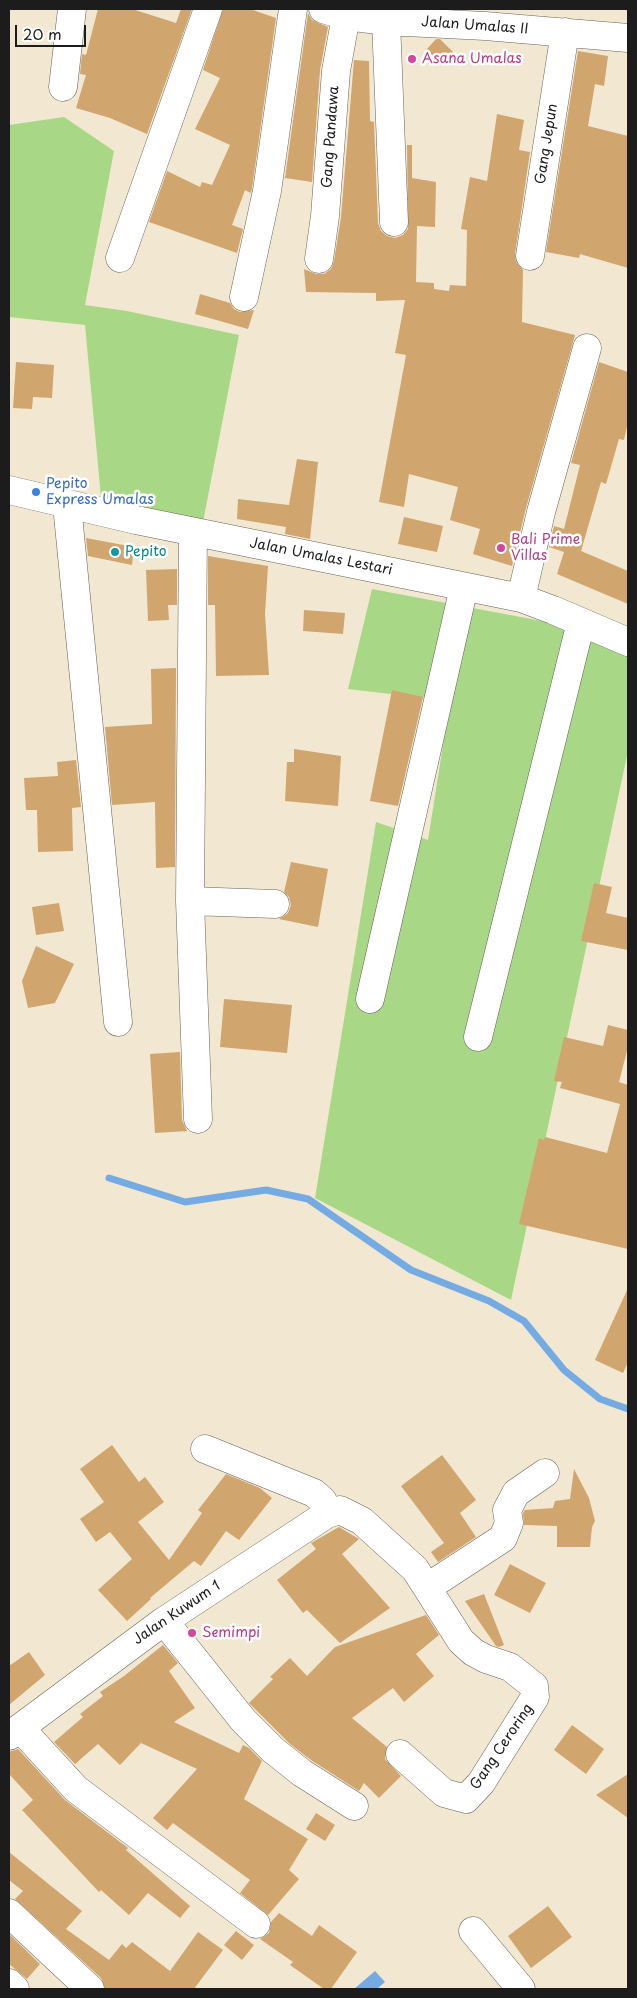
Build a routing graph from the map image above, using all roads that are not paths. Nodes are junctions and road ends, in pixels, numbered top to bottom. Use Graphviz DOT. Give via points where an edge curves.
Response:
graph roads {
  1 [pos="72,9"];
  2 [pos="208,9"];
  3 [pos="293,9"];
  4 [pos="335,13"];
  5 [pos="386,20"];
  6 [pos="565,32"];
  7 [pos="628,38"];
  8 [pos="63,87"];
  9 [pos="394,222"];
  10 [pos="530,256"];
  11 [pos="120,258"];
  12 [pos="319,259"];
  13 [pos="244,297"];
  14 [pos="587,348"];
  15 [pos="9,490"];
  16 [pos="67,505"];
  17 [pos="193,532"];
  18 [pos="464,587"];
  19 [pos="521,598"];
  20 [pos="581,622"];
  21 [pos="626,636"];
  22 [pos="190,901"];
  23 [pos="275,904"];
  24 [pos="370,999"];
  25 [pos="118,1022"];
  26 [pos="478,1037"];
  27 [pos="198,1119"];
  28 [pos="205,1449"];
  29 [pos="545,1473"];
  30 [pos="327,1514"];
  31 [pos="428,1587"];
  32 [pos="164,1621"];
  33 [pos="14,1732"];
  34 [pos="400,1754"];
  35 [pos="354,1806"];
  36 [pos="9,1913"];
  37 [pos="256,1924"];
  38 [pos="473,1931"];
  39 [pos="9,1983"];
  40 [pos="15,1989"];
  41 [pos="90,1989"];
  42 [pos="522,1989"];
  1 -- 8 [label="street"];
  2 -- 11 [label="street"];
  3 -- 13 [label="street" via="267,191"];
  4 -- 5 [label="street, Jalan Umalas II"];
  4 -- 12 [label="street, Gang Pandawa" via="336,71"];
  5 -- 6 [label="street, Jalan Umalas II"];
  5 -- 9 [label="street"];
  6 -- 7 [label="street, Jalan Umalas II"];
  6 -- 10 [label="street, Gang Jepun"];
  14 -- 19 [label="street" via="541,512"];
  15 -- 16 [label="street, Jalan Umalas Lestari"];
  16 -- 17 [label="street, Jalan Umalas Lestari"];
  16 -- 25 [label="street"];
  17 -- 18 [label="street, Jalan Umalas Lestari"];
  17 -- 22 [label="street"];
  18 -- 19 [label="street, Jalan Umalas Lestari"];
  18 -- 24 [label="street"];
  19 -- 20 [label="street, Jalan Umalas Lestari"];
  20 -- 21 [label="street, Jalan Umalas Lestari"];
  20 -- 26 [label="street"];
  22 -- 23 [label="street"];
  22 -- 27 [label="street"];
  28 -- 30 [label="street" via="314,1493 323,1501"];
  29 -- 31 [label="street" via="516,1493 507,1510 509,1523 503,1538"];
  30 -- 31 [label="street, Gang Ceroring" via="340,1510 354,1515 415,1569"];
  30 -- 32 [label="street, Jalan Kuwum 1"];
  31 -- 34 [label="street, Gang Ceroring" via="461,1641 473,1652 510,1667 524,1677 534,1686 535,1697 481,1783 466,1799 444,1793"];
  32 -- 33 [label="street, Jalan Kuwum 1"];
  32 -- 35 [label="street" via="243,1720 273,1750"];
  33 -- 37 [label="street" via="82,1794"];
  36 -- 41 [label="street"];
  38 -- 42 [label="street"];
  39 -- 40 [label="street"];
}
